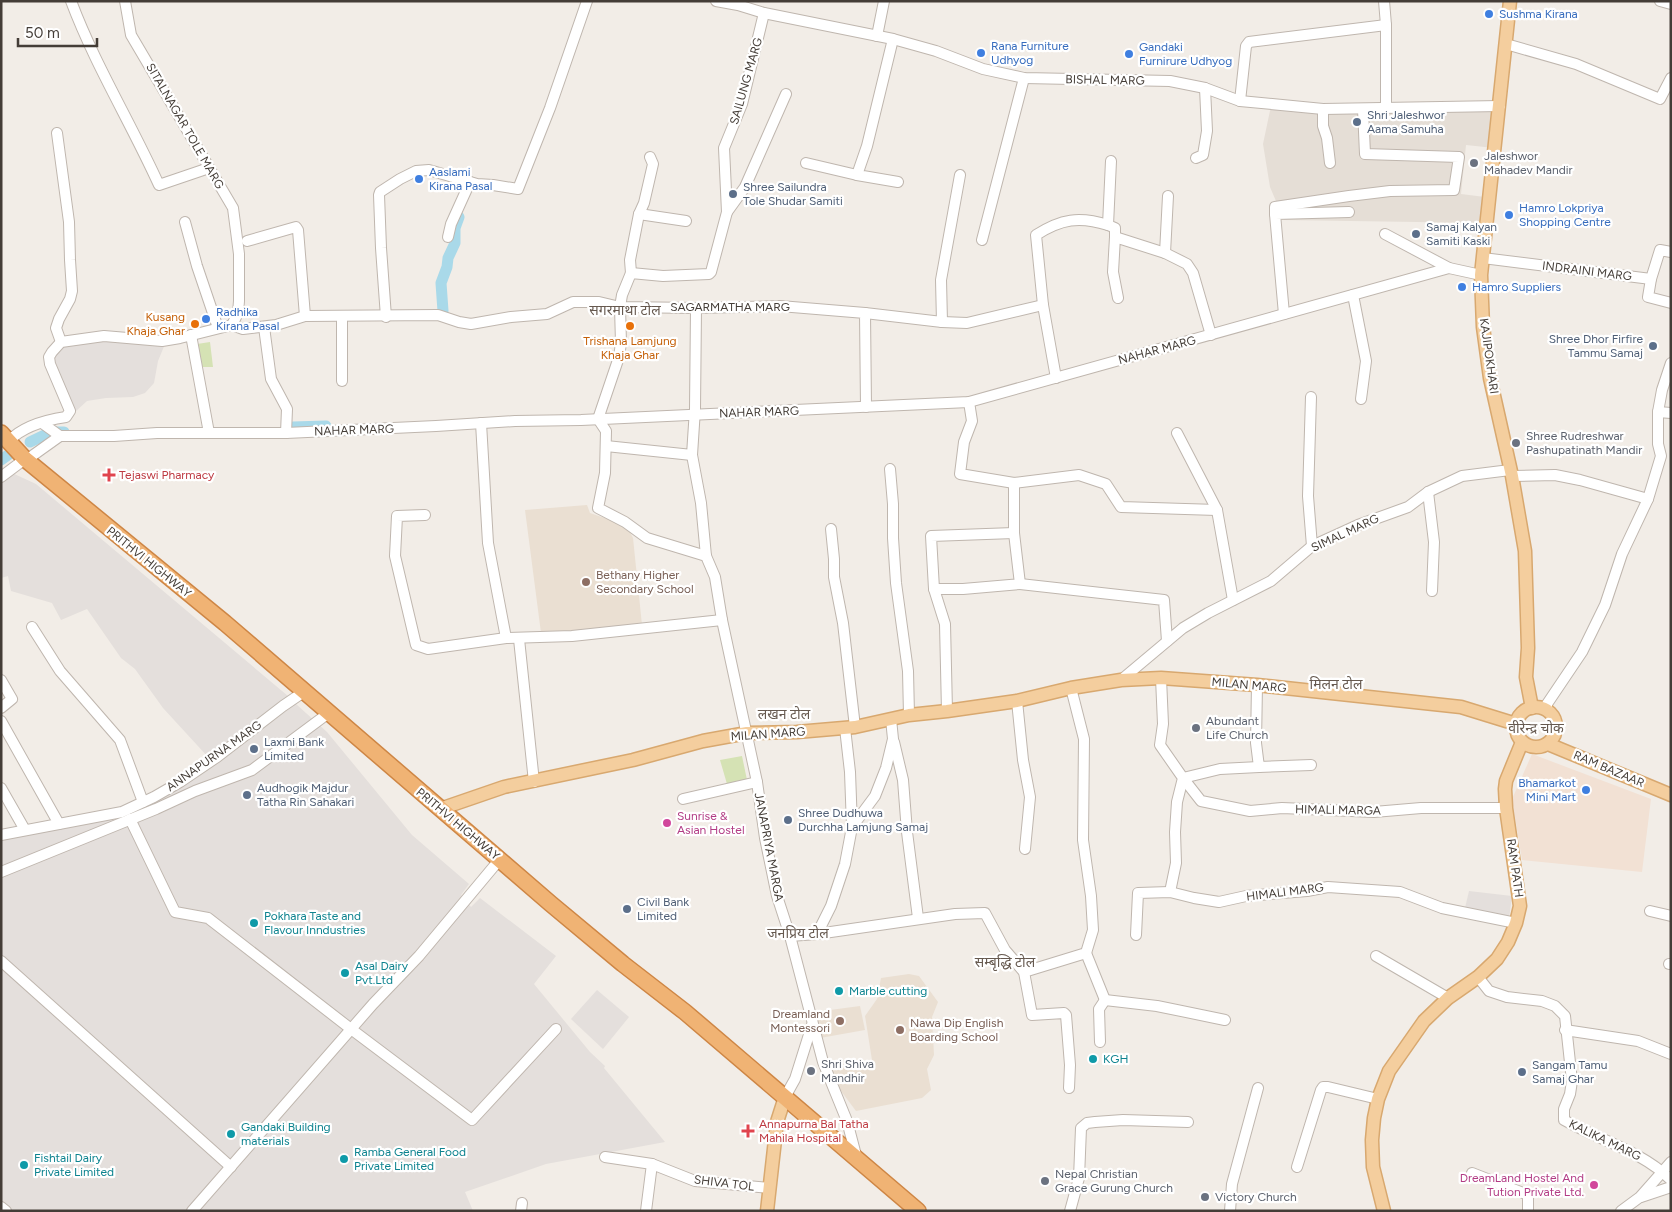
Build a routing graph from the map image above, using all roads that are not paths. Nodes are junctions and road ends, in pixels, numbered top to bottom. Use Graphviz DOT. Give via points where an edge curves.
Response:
graph roads {
  1 [pos="71,1"];
  2 [pos="125,1"];
  3 [pos="586,1"];
  4 [pos="716,1"];
  5 [pos="884,1"];
  6 [pos="1384,1"];
  7 [pos="1510,1"];
  8 [pos="1660,1"];
  9 [pos="739,3"];
  10 [pos="1671,4"];
  11 [pos="764,13"];
  12 [pos="1386,25"];
  13 [pos="877,36"];
  14 [pos="893,39"];
  15 [pos="1506,44"];
  16 [pos="1024,78"];
  17 [pos="1671,78"];
  18 [pos="1204,88"];
  19 [pos="786,94"];
  20 [pos="1240,101"];
  21 [pos="1500,106"];
  22 [pos="1362,108"];
  23 [pos="1386,108"];
  24 [pos="1323,109"];
  25 [pos="57,133"];
  26 [pos="650,157"];
  27 [pos="1196,158"];
  28 [pos="1111,161"];
  29 [pos="806,163"];
  30 [pos="1330,163"];
  31 [pos="209,168"];
  32 [pos="960,174"];
  33 [pos="857,175"];
  34 [pos="470,182"];
  35 [pos="898,182"];
  36 [pos="1168,196"];
  37 [pos="727,212"];
  38 [pos="1349,212"];
  39 [pos="638,214"];
  40 [pos="1275,214"];
  41 [pos="686,221"];
  42 [pos="186,222"];
  43 [pos="1108,225"];
  44 [pos="1385,234"];
  45 [pos="448,237"];
  46 [pos="1115,237"];
  47 [pos="982,240"];
  48 [pos="247,241"];
  49 [pos="1164,252"];
  50 [pos="1671,252"];
  51 [pos="1483,258"];
  52 [pos="1449,268"];
  53 [pos="630,273"];
  54 [pos="1481,275"];
  55 [pos="1651,279"];
  56 [pos="1352,295"];
  57 [pos="1118,298"];
  58 [pos="1671,303"];
  59 [pos="1043,305"];
  60 [pos="620,307"];
  61 [pos="696,308"];
  62 [pos="865,313"];
  63 [pos="1284,314"];
  64 [pos="305,316"];
  65 [pos="342,316"];
  66 [pos="386,317"];
  67 [pos="942,322"];
  68 [pos="232,325"];
  69 [pos="264,327"];
  70 [pos="218,328"];
  71 [pos="191,335"];
  72 [pos="1211,335"];
  73 [pos="61,342"];
  74 [pos="1671,363"];
  75 [pos="1056,378"];
  76 [pos="342,381"];
  77 [pos="1311,397"];
  78 [pos="1361,399"];
  79 [pos="969,402"];
  80 [pos="866,407"];
  81 [pos="694,412"];
  82 [pos="1658,412"];
  83 [pos="1671,413"];
  84 [pos="599,416"];
  85 [pos="42,423"];
  86 [pos="481,424"];
  87 [pos="286,432"];
  88 [pos="209,433"];
  89 [pos="1177,433"];
  90 [pos="60,436"];
  91 [pos="5,437"];
  92 [pos="606,446"];
  93 [pos="692,455"];
  94 [pos="25,459"];
  95 [pos="890,469"];
  96 [pos="1511,473"];
  97 [pos="1,476"];
  98 [pos="1014,483"];
  99 [pos="1428,492"];
  100 [pos="1648,499"];
  101 [pos="1217,510"];
  102 [pos="425,515"];
  103 [pos="831,529"];
  104 [pos="1014,533"];
  105 [pos="1312,546"];
  106 [pos="706,556"];
  107 [pos="1020,584"];
  108 [pos="934,589"];
  109 [pos="1432,591"];
  110 [pos="1232,600"];
  111 [pos="722,620"];
  112 [pos="32,627"];
  113 [pos="506,638"];
  114 [pos="519,638"];
  115 [pos="1167,641"];
  116 [pos="1160,678"];
  117 [pos="1,680"];
  118 [pos="1120,680"];
  119 [pos="1257,685"];
  120 [pos="1071,688"];
  121 [pos="305,691"];
  122 [pos="1017,701"];
  123 [pos="1,708"];
  124 [pos="1532,708"];
  125 [pos="947,711"];
  126 [pos="1547,711"];
  127 [pos="330,712"];
  128 [pos="909,715"];
  129 [pos="891,719"];
  130 [pos="1,721"];
  131 [pos="1516,724"];
  132 [pos="850,728"];
  133 [pos="747,734"];
  134 [pos="893,739"];
  135 [pos="1522,742"];
  136 [pos="1548,744"];
  137 [pos="1311,764"];
  138 [pos="1259,767"];
  139 [pos="1183,778"];
  140 [pos="534,782"];
  141 [pos="757,782"];
  142 [pos="1,788"];
  143 [pos="1671,795"];
  144 [pos="684,799"];
  145 [pos="143,802"];
  146 [pos="1506,808"];
  147 [pos="440,810"];
  148 [pos="130,819"];
  149 [pos="59,824"];
  150 [pos="852,827"];
  151 [pos="25,830"];
  152 [pos="1,835"];
  153 [pos="1025,849"];
  154 [pos="500,859"];
  155 [pos="1,872"];
  156 [pos="1170,892"];
  157 [pos="1650,911"];
  158 [pos="1671,916"];
  159 [pos="918,918"];
  160 [pos="1516,923"];
  161 [pos="817,934"];
  162 [pos="1136,935"];
  163 [pos="790,936"];
  164 [pos="1086,953"];
  165 [pos="1376,956"];
  166 [pos="1,960"];
  167 [pos="1024,972"];
  168 [pos="1478,977"];
  169 [pos="1448,998"];
  170 [pos="1105,1000"];
  171 [pos="1225,1020"];
  172 [pos="812,1025"];
  173 [pos="351,1029"];
  174 [pos="556,1029"];
  175 [pos="1565,1030"];
  176 [pos="1100,1042"];
  177 [pos="1671,1054"];
  178 [pos="1069,1088"];
  179 [pos="1258,1088"];
  180 [pos="785,1097"];
  181 [pos="1378,1099"];
  182 [pos="1188,1122"];
  183 [pos="605,1157"];
  184 [pos="857,1160"];
  185 [pos="1671,1162"];
  186 [pos="652,1164"];
  187 [pos="231,1167"];
  188 [pos="1297,1167"];
  189 [pos="1662,1172"];
  190 [pos="1472,1173"];
  191 [pos="1671,1180"];
  192 [pos="1671,1187"];
  193 [pos="770,1188"];
  194 [pos="1640,1197"];
  195 [pos="1,1207"];
  196 [pos="6,1211"];
  197 [pos="192,1211"];
  198 [pos="646,1211"];
  199 [pos="767,1211"];
  200 [pos="918,1211"];
  201 [pos="1070,1211"];
  202 [pos="1230,1211"];
  203 [pos="1384,1211"];
  204 [pos="1528,1211"];
  205 [pos="1622,1211"];
  1 -- 31 [label="street" via="91,51 159,184"];
  2 -- 31 [label="street, SITALNAGAR TOLE MARG" via="131,35"];
  3 -- 34 [label="street" via="550,108 518,189"];
  4 -- 9 [label="street, BISHAL MARG"];
  5 -- 13 [label="street"];
  6 -- 12 [label="street"];
  7 -- 15 [label="main road, KAJIPOKHARI"];
  8 -- 10 [label="street"];
  9 -- 11 [label="street, BISHAL MARG"];
  11 -- 13 [label="street, BISHAL MARG"];
  11 -- 37 [label="street, SAILUNG MARG" via="742,104 724,148"];
  12 -- 20 [label="street" via="1249,42"];
  12 -- 23 [label="street"];
  13 -- 14 [label="street, BISHAL MARG"];
  14 -- 16 [label="street, BISHAL MARG" via="983,69"];
  14 -- 33 [label="street"];
  15 -- 17 [label="street" via="1576,64 1660,99"];
  15 -- 21 [label="main road, KAJIPOKHARI"];
  16 -- 18 [label="street, BISHAL MARG" via="1170,81"];
  16 -- 47 [label="street"];
  18 -- 20 [label="street, BISHAL MARG"];
  18 -- 27 [label="street" via="1207,131 1203,155"];
  19 -- 37 [label="street" via="745,187"];
  20 -- 24 [label="street, BISHAL MARG"];
  21 -- 23 [label="street, BISHAL MARG"];
  21 -- 51 [label="main road, KAJIPOKHARI"];
  22 -- 23 [label="street, BISHAL MARG"];
  22 -- 24 [label="street, BISHAL MARG"];
  22 -- 40 [label="street" via="1365,154 1459,156 1454,190 1390,191 1348,196 1275,207"];
  24 -- 30 [label="street"];
  25 -- 73 [label="street" via="69,222 72,292 56,328"];
  26 -- 39 [label="street" via="652,164 644,203"];
  28 -- 43 [label="street"];
  29 -- 33 [label="street"];
  31 -- 68 [label="street, SITALNAGAR TOLE MARG" via="233,208 236,222 240,301"];
  32 -- 67 [label="street" via="941,280"];
  33 -- 35 [label="street"];
  34 -- 45 [label="street"];
  34 -- 66 [label="street" via="421,170 380,192"];
  36 -- 49 [label="street"];
  37 -- 53 [label="street, SAILUNG MARG" via="710,273 663,276"];
  38 -- 40 [label="street"];
  39 -- 41 [label="street"];
  39 -- 53 [label="street"];
  40 -- 63 [label="street"];
  42 -- 70 [label="street"];
  43 -- 46 [label="street" via="1115,228"];
  43 -- 59 [label="street" via="1074,220 1052,225 1036,236"];
  44 -- 52 [label="street"];
  46 -- 49 [label="street"];
  46 -- 57 [label="street" via="1113,272"];
  48 -- 64 [label="street" via="296,227"];
  49 -- 72 [label="street" via="1188,264"];
  50 -- 55 [label="street" via="1660,250"];
  51 -- 54 [label="main road, KAJIPOKHARI"];
  51 -- 55 [label="street, INDRAINI MARG"];
  52 -- 54 [label="street, NAHAR MARG"];
  52 -- 56 [label="street, NAHAR MARG"];
  53 -- 60 [label="street"];
  54 -- 96 [label="main road, KAJIPOKHARI" via="1490,378"];
  55 -- 58 [label="street" via="1648,297"];
  56 -- 63 [label="street, NAHAR MARG"];
  56 -- 78 [label="street" via="1366,361"];
  59 -- 67 [label="street, SAGARMATHA MARG" via="967,323"];
  59 -- 75 [label="street"];
  60 -- 61 [label="street, SAGARMATHA MARG"];
  60 -- 66 [label="street, SAGARMATHA MARG" via="599,302 573,302 547,314 471,324 438,315"];
  60 -- 84 [label="street" via="620,351"];
  61 -- 62 [label="street, SAGARMATHA MARG" via="749,305"];
  61 -- 81 [label="street, JANAPRIYA MARGA"];
  62 -- 67 [label="street, SAGARMATHA MARG"];
  62 -- 80 [label="street"];
  63 -- 72 [label="street, NAHAR MARG"];
  64 -- 65 [label="street, SAGARMATHA MARG"];
  64 -- 69 [label="street, SAGARMATHA MARG"];
  65 -- 66 [label="street, SAGARMATHA MARG"];
  65 -- 76 [label="street"];
  68 -- 69 [label="street, SAGARMATHA MARG" via="243,329"];
  68 -- 70 [label="street, SAGARMATHA MARG"];
  69 -- 87 [label="street" via="272,379 286,409"];
  70 -- 71 [label="street, SAGARMATHA MARG"];
  71 -- 73 [label="street, SAGARMATHA MARG" via="162,341 104,336"];
  71 -- 88 [label="street"];
  72 -- 75 [label="street, NAHAR MARG"];
  73 -- 85 [label="street" via="52,352 50,364 70,411 66,416"];
  74 -- 82 [label="street"];
  75 -- 79 [label="street, NAHAR MARG"];
  77 -- 105 [label="street" via="1308,496"];
  79 -- 80 [label="street, NAHAR MARG"];
  79 -- 98 [label="street" via="972,421 964,442 960,474"];
  80 -- 81 [label="street, NAHAR MARG"];
  81 -- 84 [label="street, NAHAR MARG"];
  81 -- 93 [label="street, JANAPRIYA MARGA"];
  82 -- 83 [label="street"];
  82 -- 100 [label="street" via="1658,444 1662,456"];
  84 -- 86 [label="street, NAHAR MARG"];
  84 -- 92 [label="street" via="606,431"];
  85 -- 90 [label="street"];
  85 -- 91 [label="street"];
  86 -- 87 [label="street, NAHAR MARG"];
  86 -- 113 [label="street" via="488,543"];
  87 -- 88 [label="street, NAHAR MARG"];
  88 -- 90 [label="street, NAHAR MARG"];
  89 -- 101 [label="street"];
  90 -- 94 [label="street"];
  91 -- 94 [label="highway, PRITHVI HIGHWAY"];
  92 -- 93 [label="street"];
  92 -- 106 [label="street" via="606,473 598,508 647,538"];
  93 -- 106 [label="street, JANAPRIYA MARGA"];
  94 -- 97 [label="street"];
  94 -- 121 [label="highway, PRITHVI HIGHWAY"];
  95 -- 128 [label="street" via="896,583 908,671"];
  96 -- 99 [label="street, SIMAL MARG" via="1462,476"];
  96 -- 100 [label="street, SIMAL MARG" via="1555,475"];
  96 -- 124 [label="main road, KAJIPOKHARI" via="1525,551 1526,677"];
  98 -- 101 [label="street" via="1079,474 1106,484 1121,507"];
  98 -- 104 [label="street"];
  99 -- 105 [label="street, SIMAL MARG" via="1408,506"];
  99 -- 109 [label="street" via="1434,542"];
  100 -- 126 [label="street" via="1622,554 1606,605 1582,652 1548,704"];
  101 -- 110 [label="street"];
  102 -- 113 [label="street" via="397,516 395,556 416,645 428,649"];
  103 -- 132 [label="street" via="834,577 843,623"];
  104 -- 107 [label="street"];
  104 -- 108 [label="street" via="932,536"];
  105 -- 110 [label="street, SIMAL MARG" via="1271,581"];
  106 -- 111 [label="street, JANAPRIYA MARGA" via="715,577"];
  107 -- 108 [label="street" via="963,590"];
  107 -- 115 [label="street" via="1164,600"];
  108 -- 125 [label="street" via="945,624"];
  110 -- 115 [label="street, SIMAL MARG"];
  111 -- 114 [label="street"];
  111 -- 133 [label="street, JANAPRIYA MARGA"];
  112 -- 145 [label="street" via="60,671 120,740"];
  113 -- 114 [label="street"];
  114 -- 140 [label="street"];
  115 -- 118 [label="street, SIMAL MARG"];
  116 -- 118 [label="main road, MILAN MARG"];
  116 -- 119 [label="main road, MILAN MARG"];
  116 -- 139 [label="street, HIMALI MARGA" via="1160,745"];
  117 -- 123 [label="street" via="12,699"];
  118 -- 120 [label="main road, MILAN MARG"];
  119 -- 131 [label="main road, MILAN MARG" via="1461,707"];
  119 -- 138 [label="street"];
  120 -- 122 [label="main road, MILAN MARG"];
  120 -- 164 [label="street" via="1084,738 1083,840 1093,930"];
  121 -- 127 [label="highway, PRITHVI HIGHWAY"];
  121 -- 145 [label="street, ANNAPURNA MARG" via="188,777"];
  122 -- 125 [label="main road, MILAN MARG"];
  122 -- 153 [label="street" via="1030,797"];
  124 -- 126 [label="main road"];
  124 -- 131 [label="main road" via="1521,713"];
  125 -- 128 [label="main road, MILAN MARG"];
  126 -- 136 [label="main road" via="1556,728"];
  127 -- 147 [label="highway, PRITHVI HIGHWAY"];
  127 -- 148 [label="street" via="252,770"];
  128 -- 129 [label="main road, MILAN MARG"];
  129 -- 132 [label="main road, MILAN MARG"];
  129 -- 134 [label="street"];
  130 -- 149 [label="street"];
  131 -- 135 [label="main road"];
  132 -- 133 [label="main road, MILAN MARG"];
  132 -- 150 [label="street"];
  133 -- 140 [label="main road, MILAN MARG" via="703,741"];
  133 -- 141 [label="street, JANAPRIYA MARGA"];
  134 -- 150 [label="street" via="876,796"];
  134 -- 159 [label="street" via="903,780"];
  135 -- 136 [label="main road" via="1535,748"];
  135 -- 146 [label="main road, RAM PATH" via="1506,781"];
  136 -- 143 [label="main road, RAM BAZAAR"];
  137 -- 138 [label="street"];
  138 -- 139 [label="street" via="1220,769"];
  139 -- 146 [label="street, HIMALI MARGA" via="1200,801 1250,811 1282,808 1374,812 1421,808"];
  139 -- 156 [label="street" via="1177,802 1176,863"];
  140 -- 147 [label="main road, MILAN MARG" via="504,787"];
  141 -- 144 [label="street"];
  141 -- 163 [label="street, JANAPRIYA MARGA" via="777,896"];
  142 -- 151 [label="street"];
  145 -- 149 [label="street, ANNAPURNA MARG" via="122,812"];
  146 -- 160 [label="main road, RAM PATH" via="1520,906"];
  147 -- 154 [label="highway, PRITHVI HIGHWAY"];
  148 -- 155 [label="street"];
  148 -- 173 [label="street" via="175,912 208,918"];
  149 -- 151 [label="street, ANNAPURNA MARG"];
  150 -- 161 [label="street" via="845,864 831,906"];
  151 -- 152 [label="street, ANNAPURNA MARG"];
  154 -- 173 [label="street" via="419,956"];
  154 -- 180 [label="highway, PRITHVI HIGHWAY"];
  156 -- 160 [label="street, HIMALI MARG" via="1219,902 1328,887 1400,892 1442,908"];
  156 -- 162 [label="street, HIMALI MARG" via="1138,892"];
  157 -- 158 [label="street"];
  159 -- 161 [label="street"];
  159 -- 167 [label="street" via="985,913 1005,950"];
  160 -- 168 [label="main road, RAM PATH" via="1497,959"];
  161 -- 163 [label="street"];
  163 -- 172 [label="street, JANAPRIYA MARGA"];
  164 -- 167 [label="street"];
  164 -- 170 [label="street"];
  165 -- 169 [label="street"];
  166 -- 187 [label="street"];
  167 -- 178 [label="street" via="1032,1015 1066,1015"];
  168 -- 169 [label="main road, RAM PATH"];
  168 -- 175 [label="street" via="1489,991 1555,1006 1565,1016"];
  169 -- 181 [label="main road" via="1424,1021 1389,1071"];
  170 -- 171 [label="street" via="1157,1006"];
  170 -- 176 [label="street" via="1099,1009"];
  172 -- 180 [label="street" via="795,1079"];
  172 -- 184 [label="street, JANAPRIYA MARGA" via="847,1121"];
  173 -- 174 [label="street" via="472,1120"];
  173 -- 187 [label="street"];
  175 -- 177 [label="street" via="1638,1040"];
  175 -- 189 [label="street, KALIKA MARG" via="1572,1081 1564,1120 1645,1159"];
  179 -- 202 [label="street" via="1232,1184"];
  180 -- 184 [label="highway, PRITHVI HIGHWAY"];
  180 -- 193 [label="main road, SHIVA TOL" via="777,1122"];
  181 -- 188 [label="street" via="1323,1088"];
  181 -- 203 [label="main road" via="1372,1149"];
  182 -- 201 [label="street" via="1123,1120 1087,1123 1081,1128 1079,1178"];
  183 -- 186 [label="street, SHIVA TOL"];
  184 -- 200 [label="highway, PRITHVI HIGHWAY"];
  185 -- 189 [label="street"];
  186 -- 193 [label="street, SHIVA TOL" via="696,1181"];
  186 -- 198 [label="street"];
  187 -- 197 [label="street"];
  189 -- 191 [label="street"];
  189 -- 194 [label="street"];
  190 -- 204 [label="street" via="1528,1196"];
  192 -- 194 [label="street"];
  193 -- 199 [label="main road, SHIVA TOL"];
  194 -- 205 [label="street"];
  195 -- 196 [label="street"];
}
